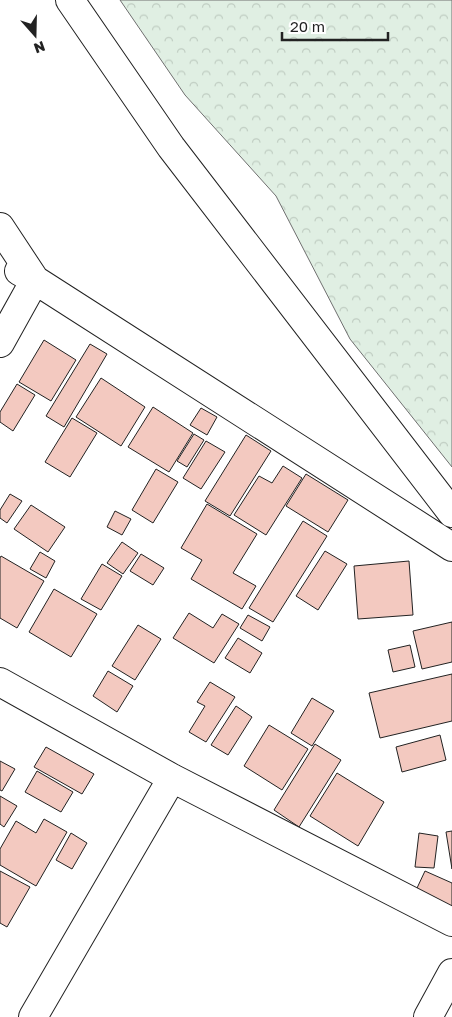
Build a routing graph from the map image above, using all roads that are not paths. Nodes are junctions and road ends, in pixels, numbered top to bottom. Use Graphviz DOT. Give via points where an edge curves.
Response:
graph roads {
  1 [pos="70,0"];
  2 [pos="0,227"];
  3 [pos="0,261"];
  4 [pos="35,280"];
  5 [pos="0,343"];
  6 [pos="452,513"];
  7 [pos="452,546"];
  8 [pos="0,682"];
  9 [pos="172,778"];
  10 [pos="452,922"];
  11 [pos="452,973"];
  12 [pos="33,1017"];
  13 [pos="428,1017"];
  1 -- 6 [label="street" via="171,147"];
  2 -- 4 [label="street"];
  3 -- 4 [label="street"];
  4 -- 5 [label="street"];
  4 -- 7 [label="street"];
  8 -- 9 [label="street"];
  9 -- 10 [label="street"];
  9 -- 12 [label="street"];
  11 -- 13 [label="street"];
}
